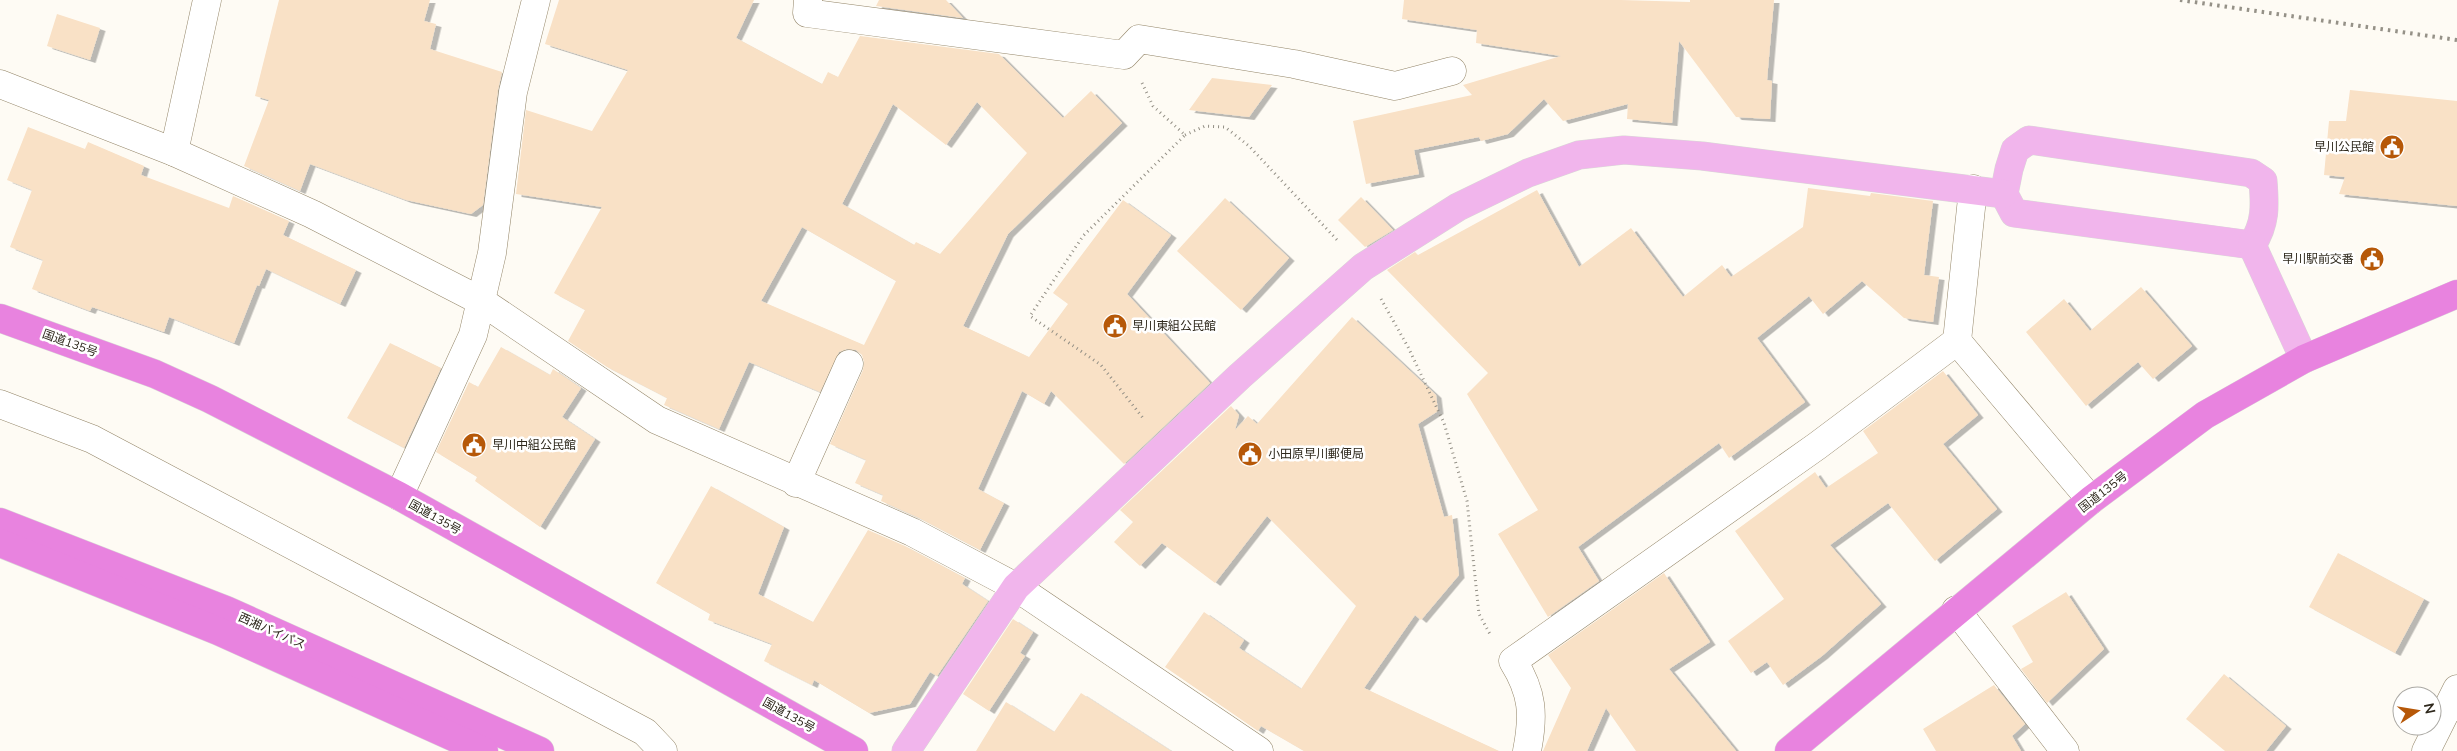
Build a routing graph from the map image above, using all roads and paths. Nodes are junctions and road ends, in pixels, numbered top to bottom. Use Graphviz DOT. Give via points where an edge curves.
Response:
graph roads {
  1 [pos="207,0"];
  2 [pos="536,0"];
  3 [pos="808,0"];
  4 [pos="1124,55"];
  5 [pos="1452,71"];
  6 [pos="0,84"];
  7 [pos="1185,135"];
  8 [pos="174,152"];
  9 [pos="1972,189"];
  10 [pos="2004,194"];
  11 [pos="2252,246"];
  12 [pos="1363,268"];
  13 [pos="2457,294"];
  14 [pos="481,300"];
  15 [pos="0,318"];
  16 [pos="1957,341"];
  17 [pos="2304,359"];
  18 [pos="849,364"];
  19 [pos="0,404"];
  20 [pos="1166,446"];
  21 [pos="796,483"];
  22 [pos="399,496"];
  23 [pos="2091,500"];
  24 [pos="0,522"];
  25 [pos="0,544"];
  26 [pos="1016,586"];
  27 [pos="1956,610"];
  28 [pos="1513,661"];
  29 [pos="2457,689"];
  30 [pos="484,751"];
  31 [pos="540,751"];
  32 [pos="663,751"];
  33 [pos="854,751"];
  34 [pos="906,751"];
  35 [pos="1260,751"];
  36 [pos="1527,751"];
  37 [pos="1789,751"];
  38 [pos="2065,751"];
  39 [pos="2426,751"];
  1 -- 8 [label="street"];
  2 -- 14 [label="street" via="513,92 492,253"];
  3 -- 4 [label="street" via="807,13"];
  4 -- 5 [label="street" via="1139,39 1294,64 1395,86"];
  4 -- 7 [label="path" via="1153,106"];
  6 -- 8 [label="street"];
  7 -- 12 [label="path" via="1205,126 1224,127 1249,146"];
  7 -- 20 [label="path" via="1083,236 1030,316 1101,365"];
  8 -- 14 [label="street" via="312,214"];
  9 -- 10 [label="main road"];
  9 -- 12 [label="main road" via="1702,156 1624,150 1579,155 1528,173 1458,207"];
  9 -- 16 [label="street"];
  10 -- 11 [label="main road" via="2014,213"];
  10 -- 11 [label="main road" via="2015,150 2029,140 2251,173 2263,180 2265,206 2262,230"];
  11 -- 17 [label="main road"];
  12 -- 20 [label="main road"];
  12 -- 28 [label="path" via="1408,347 1444,423 1467,501 1479,614 1500,654"];
  13 -- 17 [label="highway, 国道135号"];
  14 -- 21 [label="street" via="656,420"];
  14 -- 22 [label="street" via="473,335"];
  15 -- 22 [label="highway, 国道135号" via="178,384"];
  16 -- 23 [label="street"];
  16 -- 28 [label="street" via="1817,446"];
  17 -- 23 [label="highway, 国道135号" via="2205,415"];
  18 -- 21 [label="street"];
  19 -- 32 [label="street" via="101,444 645,732"];
  20 -- 26 [label="main road"];
  21 -- 26 [label="street" via="912,532"];
  22 -- 33 [label="highway, 国道135号"];
  23 -- 27 [label="highway, 国道135号"];
  24 -- 31 [label="highway, 西湘バイパス" via="226,610"];
  25 -- 30 [label="highway, 西湘バイパス" via="218,631"];
  26 -- 34 [label="main road"];
  26 -- 35 [label="street"];
  27 -- 37 [label="highway, 国道135号"];
  27 -- 38 [label="street"];
  28 -- 36 [label="street" via="1525,679 1532,716"];
  29 -- 39 [label="street"];
}
